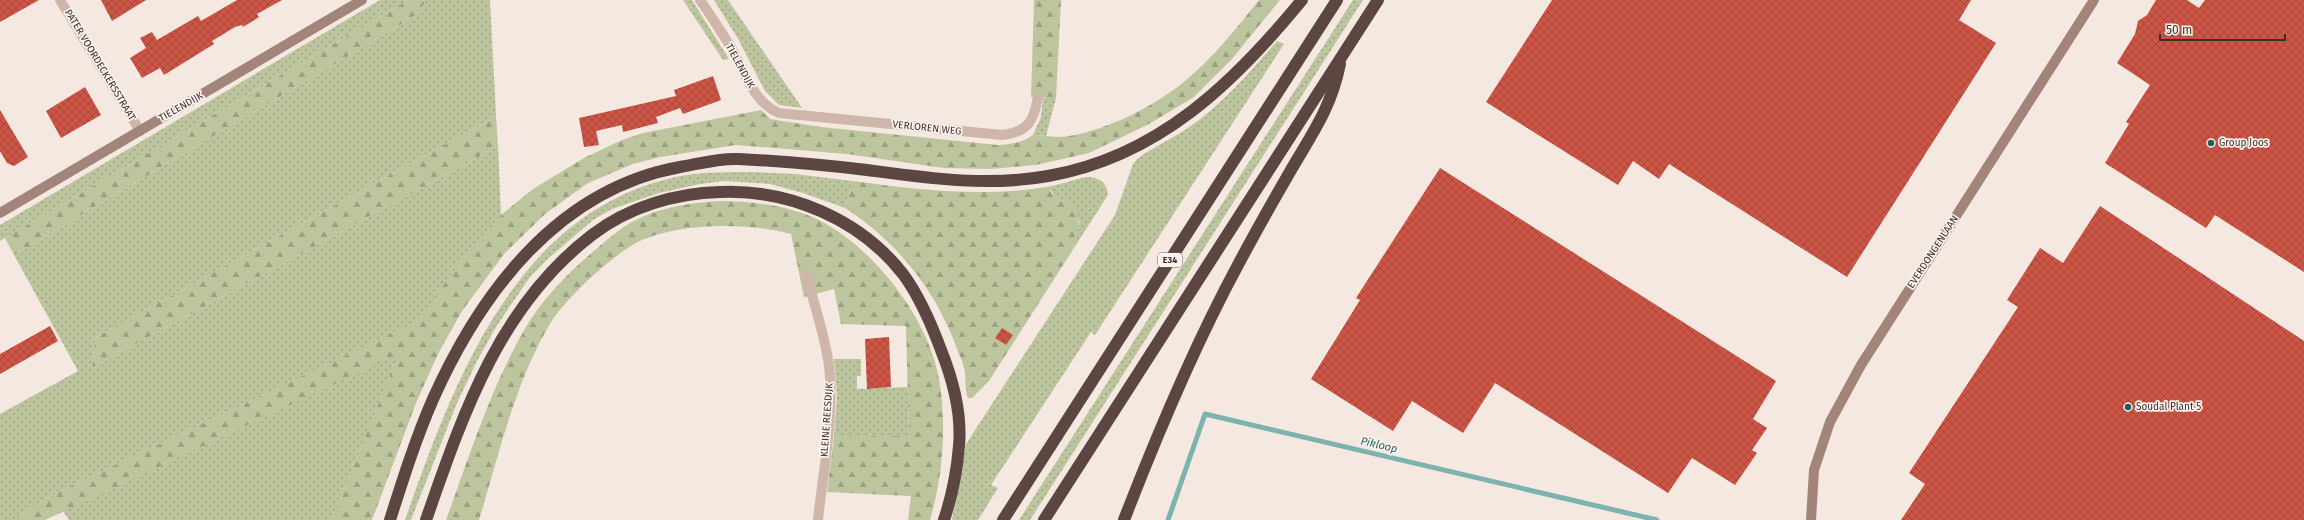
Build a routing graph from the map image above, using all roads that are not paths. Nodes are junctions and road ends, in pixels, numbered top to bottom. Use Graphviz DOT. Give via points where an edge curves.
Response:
graph roads {
  1 [pos="60,0"];
  2 [pos="362,0"];
  3 [pos="700,0"];
  4 [pos="1302,0"];
  5 [pos="1337,0"];
  6 [pos="1378,0"];
  7 [pos="2094,0"];
  8 [pos="1342,57"];
  9 [pos="1038,97"];
  10 [pos="793,115"];
  11 [pos="140,131"];
  12 [pos="0,213"];
  13 [pos="806,274"];
  14 [pos="390,520"];
  15 [pos="426,520"];
  16 [pos="818,520"];
  17 [pos="944,520"];
  18 [pos="1003,520"];
  19 [pos="1044,520"];
  20 [pos="1124,520"];
  21 [pos="1811,520"];
  1 -- 11 [label="street, PATER VOORDECKERSSTRAAT"];
  2 -- 11 [label="street, TIELENDIJK"];
  3 -- 10 [label="street, TIELENDIJK" via="758,95 774,110"];
  4 -- 14 [label="highway" via="1267,43 1221,89 1146,141 1086,167 1050,176 976,182 940,180 862,169 734,159 657,172 595,197 571,213 537,243 498,288 460,344 433,399"];
  5 -- 18 [label="highway, E34"];
  6 -- 8 [label="highway"];
  7 -- 21 [label="street, EVERDONGENLAAN" via="1861,365 1830,422 1814,470"];
  8 -- 19 [label="highway"];
  8 -- 20 [label="highway" via="1328,107 1227,285 1173,400"];
  9 -- 10 [label="street, VERLOREN WEG" via="1031,122 1023,130 1002,135"];
  11 -- 12 [label="street, TIELENDIJK"];
  13 -- 16 [label="street, KLEINE REESDIJK" via="829,365 830,389"];
  15 -- 17 [label="highway" via="472,397 490,359 524,305 553,271 593,234 635,210 684,196 736,191 784,198 828,214 889,257 917,295 929,317 956,394 960,444 953,493"];
}
